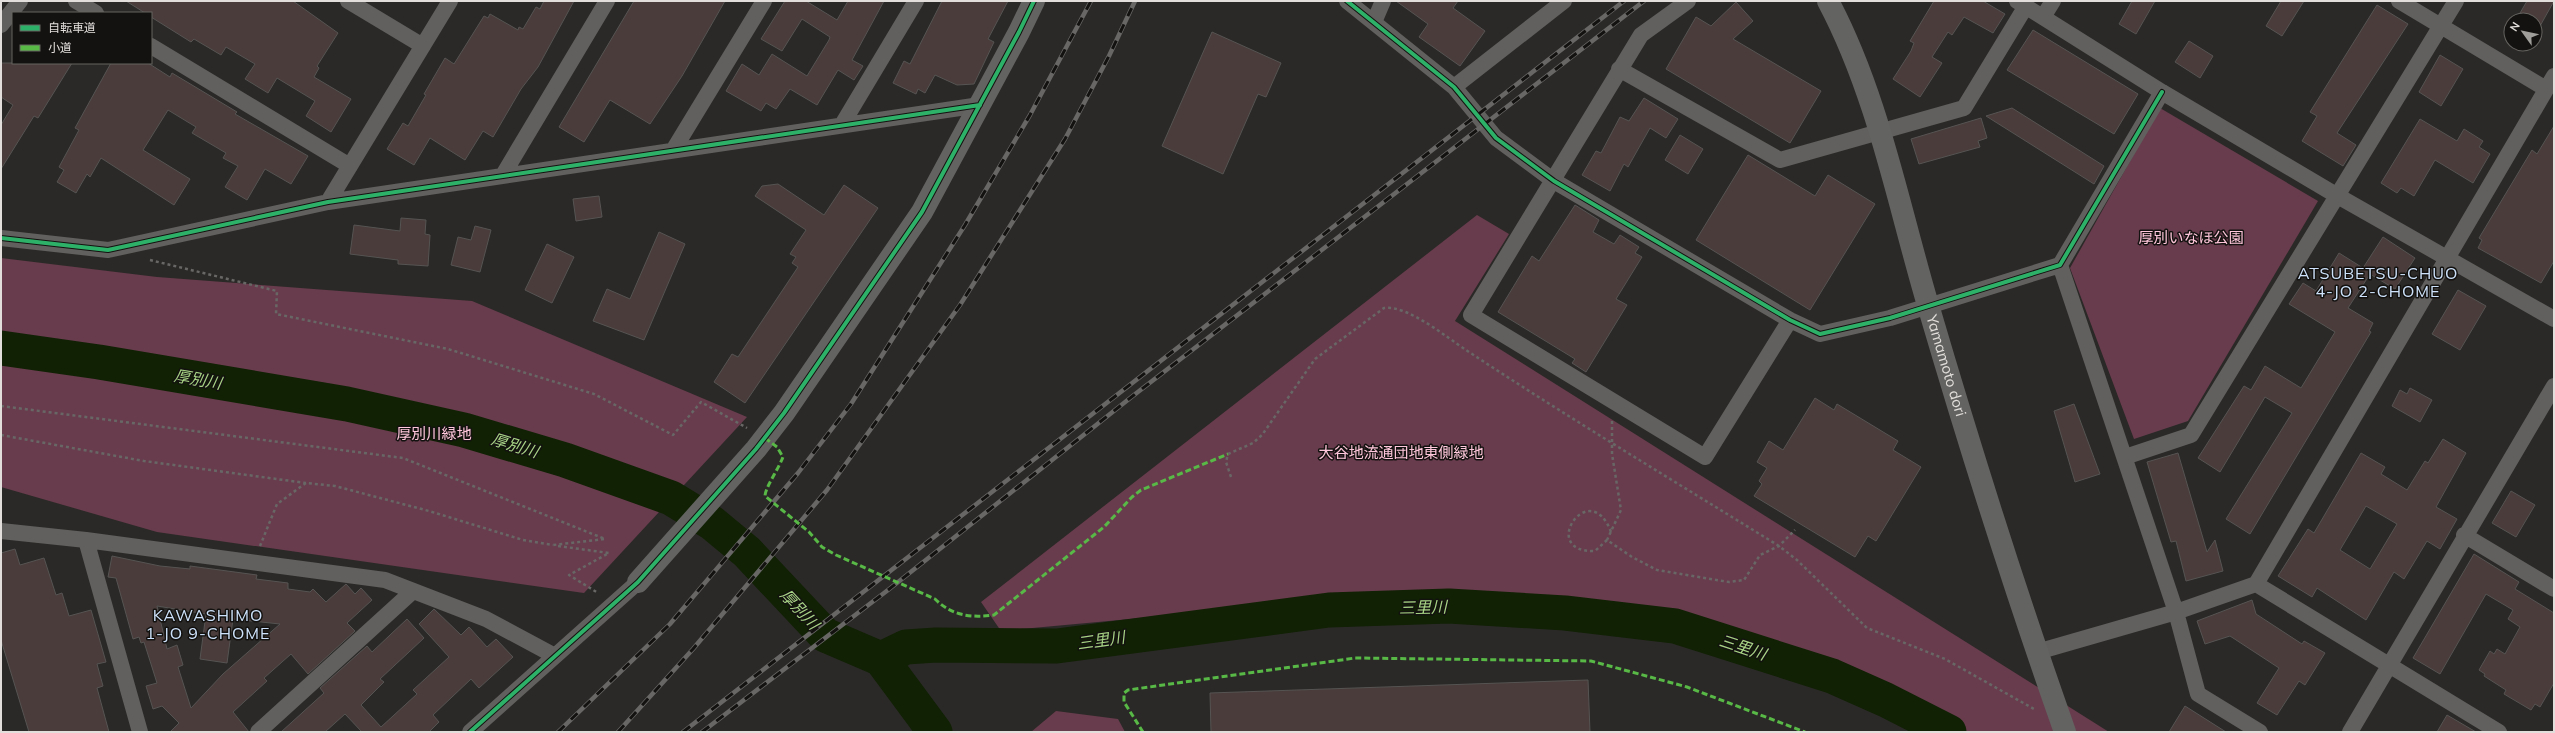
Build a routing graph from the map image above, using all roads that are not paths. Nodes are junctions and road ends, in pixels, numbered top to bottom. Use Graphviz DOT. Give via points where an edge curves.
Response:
graph roads {
  1 [pos="20,1"];
  2 [pos="76,1"];
  3 [pos="348,1"];
  4 [pos="450,1"];
  5 [pos="607,1"];
  6 [pos="764,1"];
  7 [pos="916,1"];
  8 [pos="1034,1"];
  9 [pos="1347,1"];
  10 [pos="1383,1"];
  11 [pos="1564,1"];
  12 [pos="1688,1"];
  13 [pos="1828,1"];
  14 [pos="2053,1"];
  15 [pos="2399,1"];
  16 [pos="2456,1"];
  17 [pos="2022,3"];
  18 [pos="94,12"];
  19 [pos="2043,17"];
  20 [pos="1374,22"];
  21 [pos="1,25"];
  22 [pos="2440,26"];
  23 [pos="423,46"];
  24 [pos="152,47"];
  25 [pos="1619,70"];
  26 [pos="2550,82"];
  27 [pos="1454,87"];
  28 [pos="2162,92"];
  29 [pos="980,104"];
  30 [pos="844,123"];
  31 [pos="1880,132"];
  32 [pos="674,149"];
  33 [pos="350,166"];
  34 [pos="503,175"];
  35 [pos="1554,181"];
  36 [pos="2336,195"];
  37 [pos="328,202"];
  38 [pos="1,238"];
  39 [pos="2447,258"];
  40 [pos="2060,265"];
  41 [pos="1928,306"];
  42 [pos="2554,319"];
  43 [pos="1790,320"];
  44 [pos="2554,386"];
  45 [pos="2125,457"];
  46 [pos="1,531"];
  47 [pos="2464,535"];
  48 [pos="86,540"];
  49 [pos="638,582"];
  50 [pos="2256,584"];
  51 [pos="2554,589"];
  52 [pos="413,591"];
  53 [pos="2176,612"];
  54 [pos="2037,652"];
  55 [pos="555,656"];
  56 [pos="2389,664"];
  57 [pos="140,732"];
  58 [pos="258,732"];
  59 [pos="470,732"];
  60 [pos="2065,732"];
  61 [pos="2260,732"];
  62 [pos="2350,732"];
  63 [pos="2500,732"];
  1 -- 21 [label="street"];
  2 -- 18 [label="street"];
  3 -- 23 [label="street"];
  4 -- 23 [label="street"];
  5 -- 34 [label="street"];
  6 -- 32 [label="street"];
  7 -- 30 [label="street"];
  8 -- 29 [label="street"];
  9 -- 20 [label="street"];
  10 -- 20 [label="street"];
  11 -- 27 [label="street"];
  12 -- 25 [label="street" via="1641,35"];
  13 -- 31 [label="street, Yamamoto dori" via="1843,30"];
  14 -- 19 [label="street"];
  15 -- 22 [label="street"];
  16 -- 22 [label="street"];
  17 -- 19 [label="street"];
  17 -- 31 [label="street" via="1964,108"];
  19 -- 28 [label="street"];
  20 -- 27 [label="street"];
  22 -- 26 [label="street"];
  22 -- 36 [label="street"];
  23 -- 33 [label="street"];
  24 -- 33 [label="street"];
  25 -- 31 [label="street" via="1780,160"];
  25 -- 35 [label="street"];
  26 -- 39 [label="street"];
  27 -- 35 [label="street" via="1496,138"];
  28 -- 36 [label="street"];
  28 -- 40 [label="street"];
  29 -- 30 [label="street"];
  29 -- 49 [label="street" via="922,212 784,413"];
  30 -- 32 [label="street"];
  31 -- 41 [label="street, Yamamoto dori"];
  32 -- 34 [label="street"];
  33 -- 37 [label="street"];
  34 -- 37 [label="street"];
  35 -- 43 [label="street"];
  35 -- 43 [label="street" via="1471,315 1705,457"];
  36 -- 39 [label="street"];
  36 -- 45 [label="street" via="2191,435"];
  37 -- 38 [label="street" via="108,250"];
  39 -- 42 [label="street"];
  39 -- 50 [label="street"];
  40 -- 41 [label="street"];
  40 -- 45 [label="street"];
  41 -- 43 [label="street" via="1890,318 1820,334"];
  41 -- 54 [label="street, Yamamoto dori"];
  44 -- 47 [label="street"];
  45 -- 53 [label="street"];
  46 -- 48 [label="street"];
  47 -- 51 [label="street"];
  47 -- 56 [label="street"];
  48 -- 52 [label="street" via="385,580"];
  48 -- 57 [label="street"];
  49 -- 55 [label="street"];
  50 -- 53 [label="street"];
  50 -- 56 [label="street"];
  52 -- 55 [label="street" via="486,619"];
  52 -- 58 [label="street"];
  53 -- 54 [label="street"];
  53 -- 61 [label="street" via="2198,694"];
  54 -- 60 [label="street, Yamamoto dori"];
  55 -- 59 [label="street"];
  56 -- 62 [label="street"];
  56 -- 63 [label="street"];
}
